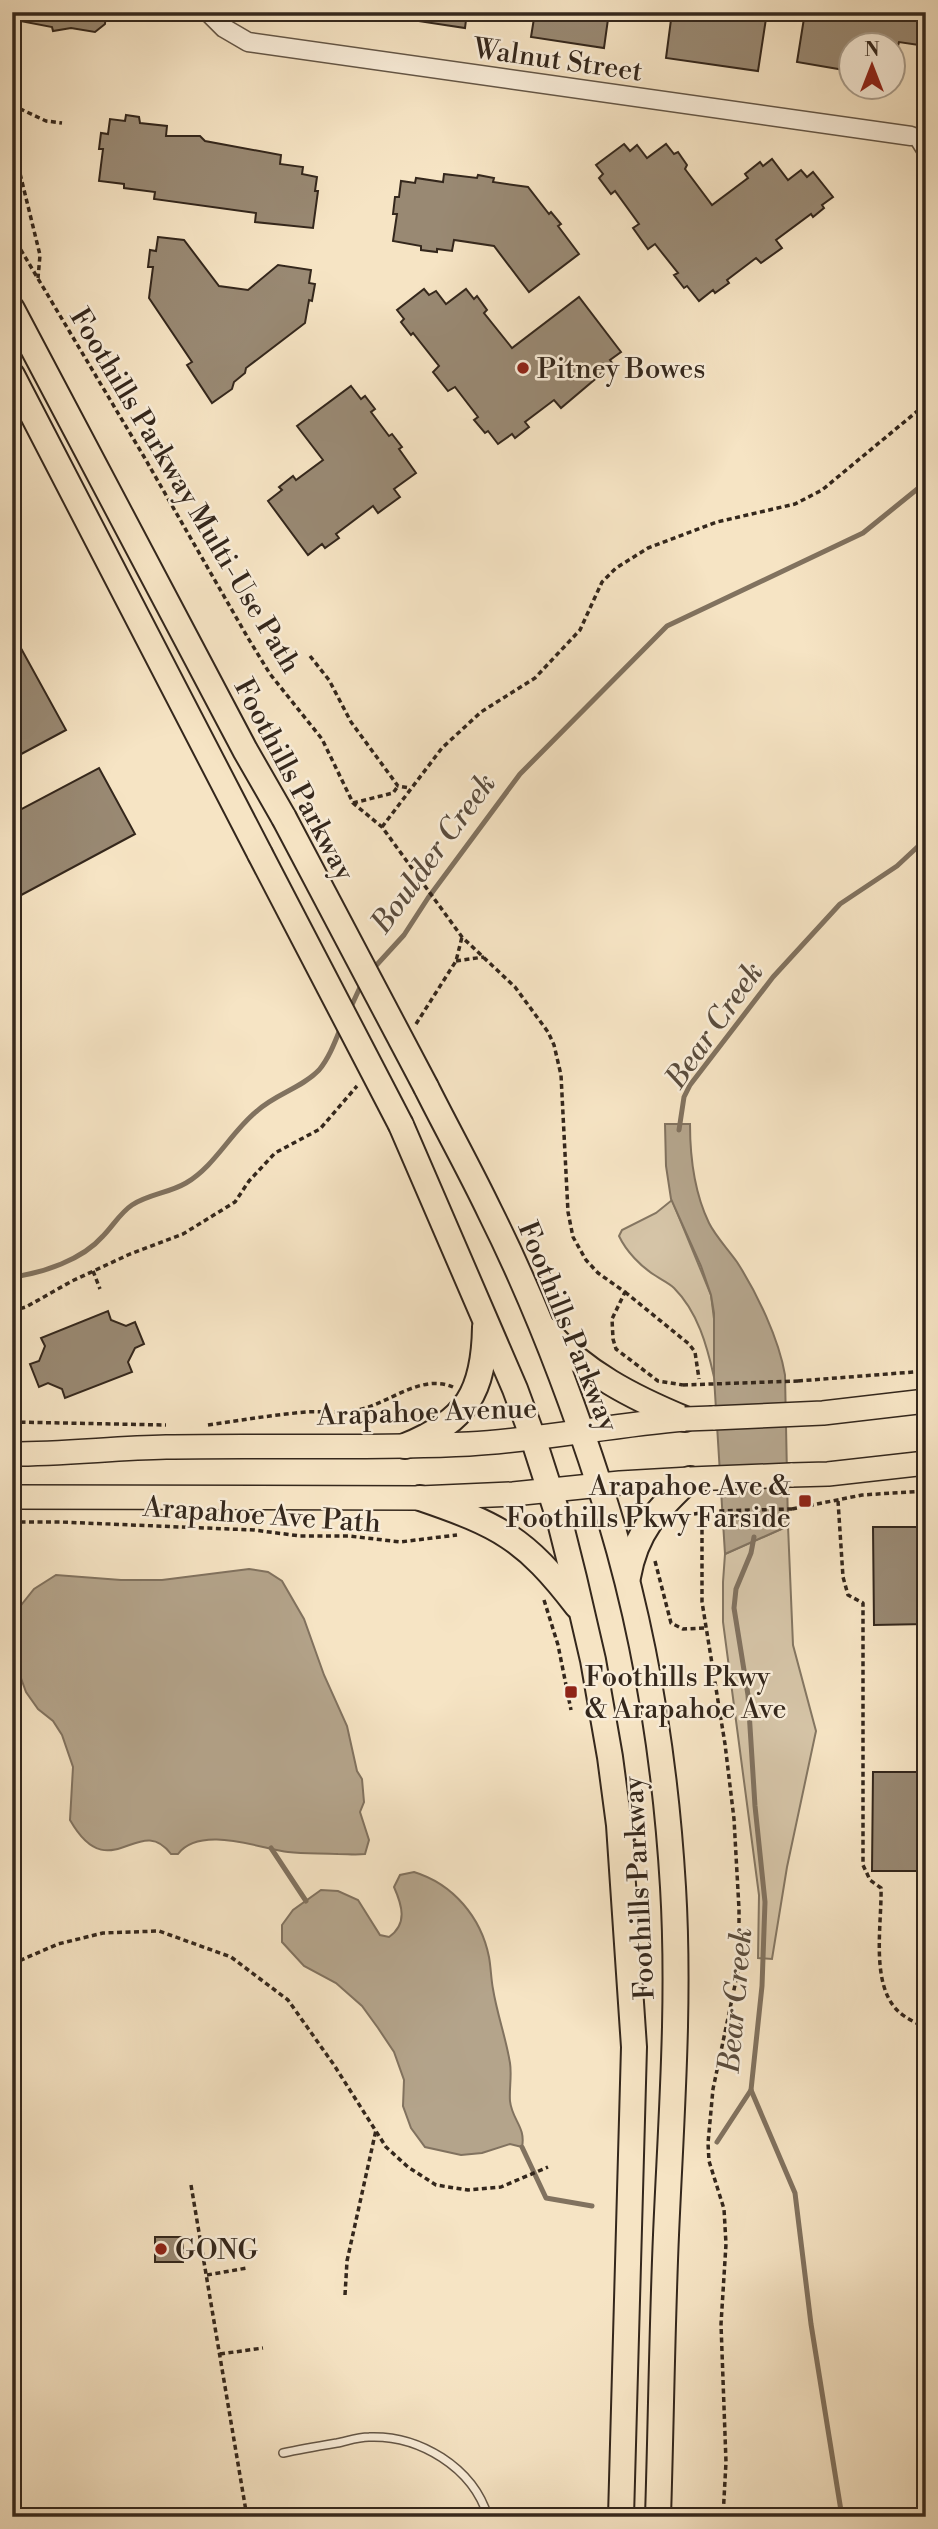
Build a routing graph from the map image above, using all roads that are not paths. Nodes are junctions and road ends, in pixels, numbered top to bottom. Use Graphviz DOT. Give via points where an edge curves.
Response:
graph roads {
  1 [pos="208,12"];
  2 [pos="918,133"];
  3 [pos="926,160"];
  4 [pos="12,309"];
  5 [pos="12,375"];
  6 [pos="485,1319"];
  7 [pos="538,1322"];
  8 [pos="926,1401"];
  9 [pos="685,1419"];
  10 [pos="580,1431"];
  11 [pos="533,1438"];
  12 [pos="405,1446"];
  13 [pos="12,1454"];
  14 [pos="923,1465"];
  15 [pos="690,1479"];
  16 [pos="600,1485"];
  17 [pos="550,1490"];
  18 [pos="12,1497"];
  19 [pos="420,1498"];
  20 [pos="628,1581"];
  21 [pos="583,1614"];
  22 [pos="283,2452"];
  23 [pos="488,2517"];
  24 [pos="621,2517"];
  25 [pos="659,2517"];
  1 -- 2 [label="street, Walnut Street" via="248,42"];
  2 -- 3 [label="lane"];
  4 -- 7 [label="highway, Foothills Parkway, bridge" via="426,1087 492,1215"];
  5 -- 6 [label="highway, Foothills Parkway, bridge" via="401,1125"];
  6 -- 11 [label="highway, Foothills Parkway"];
  6 -- 12 [label="highway" via="483,1363 470,1397 440,1430"];
  7 -- 9 [label="highway" via="571,1356 608,1383"];
  7 -- 10 [label="highway, Foothills Parkway"];
  8 -- 9 [label="main road, Arapahoe Avenue, bridge" via="790,1415"];
  9 -- 10 [label="main road, Arapahoe Avenue"];
  10 -- 11 [label="main road, Arapahoe Avenue"];
  10 -- 16 [label="highway, Foothills Parkway"];
  11 -- 12 [label="main road, Arapahoe Avenue"];
  11 -- 17 [label="highway, Foothills Parkway"];
  12 -- 13 [label="main road, Arapahoe Avenue" via="165,1447"];
  14 -- 15 [label="main road, bridge"];
  15 -- 16 [label="main road"];
  15 -- 20 [label="highway" via="646,1526 633,1554"];
  16 -- 17 [label="main road"];
  16 -- 20 [label="highway, Foothills Parkway"];
  17 -- 19 [label="main road"];
  17 -- 21 [label="highway, Foothills Parkway"];
  18 -- 19 [label="main road"];
  19 -- 21 [label="highway" via="483,1521 514,1538 544,1565"];
  20 -- 25 [label="highway, Foothills Parkway" via="664,1792 675,1945"];
  21 -- 24 [label="highway, Foothills Parkway" via="615,1790 634,2031"];
  22 -- 23 [label="lane" via="368,2437 395,2438 421,2446 465,2477"];
}
